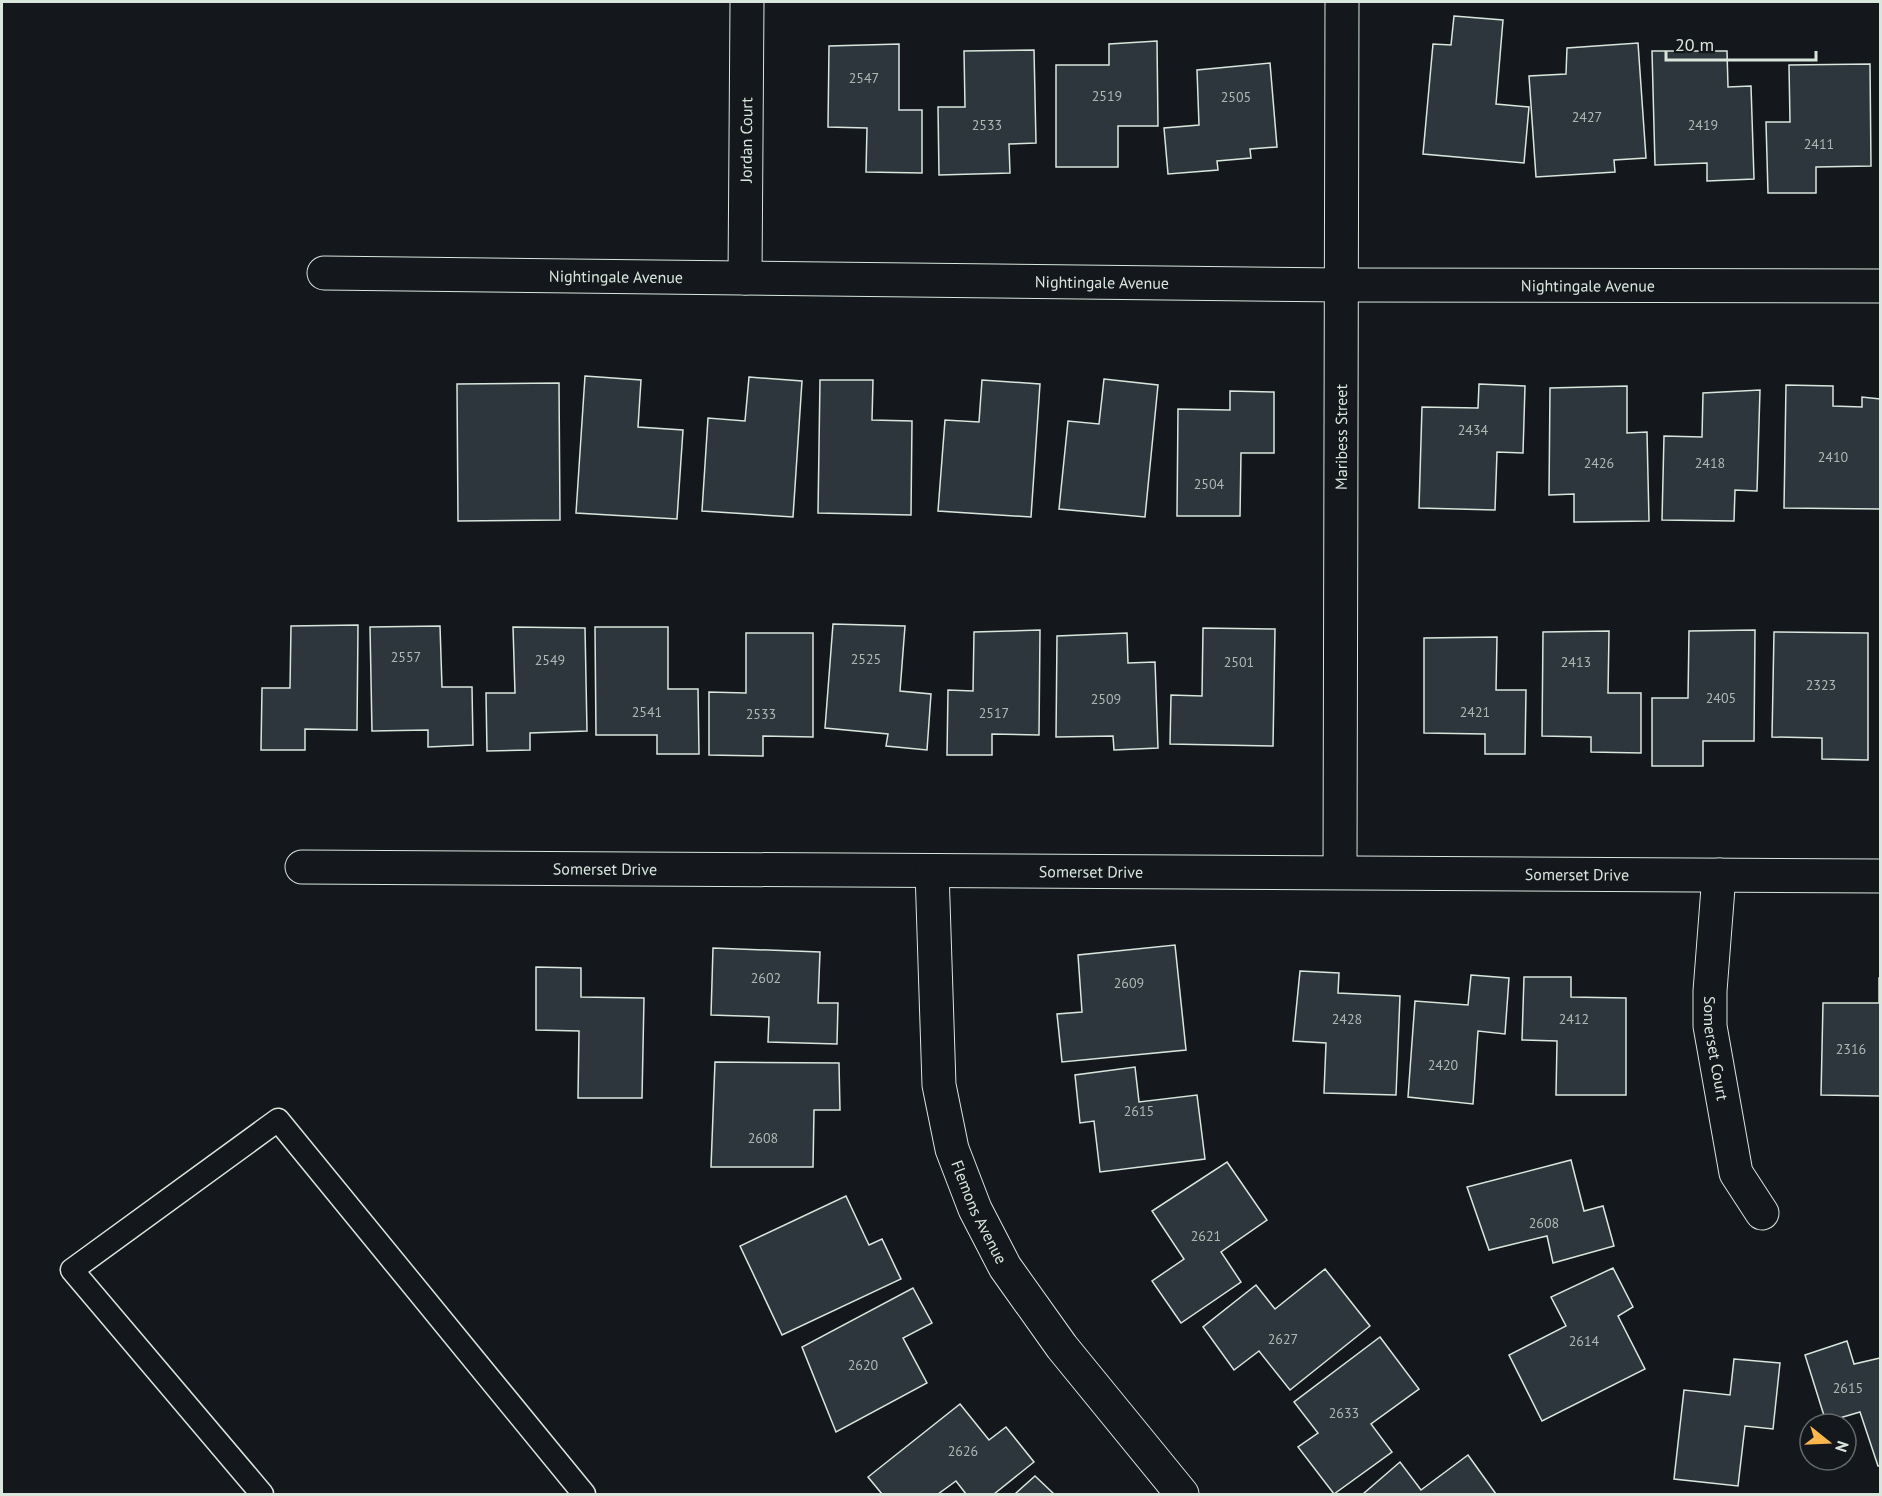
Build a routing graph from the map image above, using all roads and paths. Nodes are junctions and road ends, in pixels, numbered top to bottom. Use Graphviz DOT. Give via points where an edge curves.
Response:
graph roads {
  1 [pos="747,2"];
  2 [pos="1342,2"];
  3 [pos="324,273"];
  4 [pos="745,278"];
  5 [pos="1343,285"];
  6 [pos="1881,286"];
  7 [pos="302,867"];
  8 [pos="932,871"];
  9 [pos="1340,872"];
  10 [pos="1719,875"];
  11 [pos="1881,876"];
  12 [pos="1762,1213"];
  13 [pos="262,1494"];
  14 [pos="584,1494"];
  15 [pos="1182,1494"];
  1 -- 4 [label="street, Jordan Court"];
  2 -- 5 [label="street, Maribess Street"];
  3 -- 4 [label="street, Nightingale Avenue"];
  4 -- 5 [label="street, Nightingale Avenue"];
  5 -- 6 [label="street, Nightingale Avenue"];
  5 -- 9 [label="street, Maribess Street"];
  7 -- 8 [label="street, Somerset Drive"];
  8 -- 9 [label="street, Somerset Drive"];
  8 -- 15 [label="street, Flemons Avenue" via="939,1085 952,1149 975,1209 1005,1267 1062,1347"];
  9 -- 10 [label="street, Somerset Drive"];
  10 -- 11 [label="street, Somerset Drive"];
  10 -- 12 [label="street, Somerset Court" via="1710,1026 1736,1173"];
  13 -- 14 [label="lane" via="72,1270 278,1120"];
}
